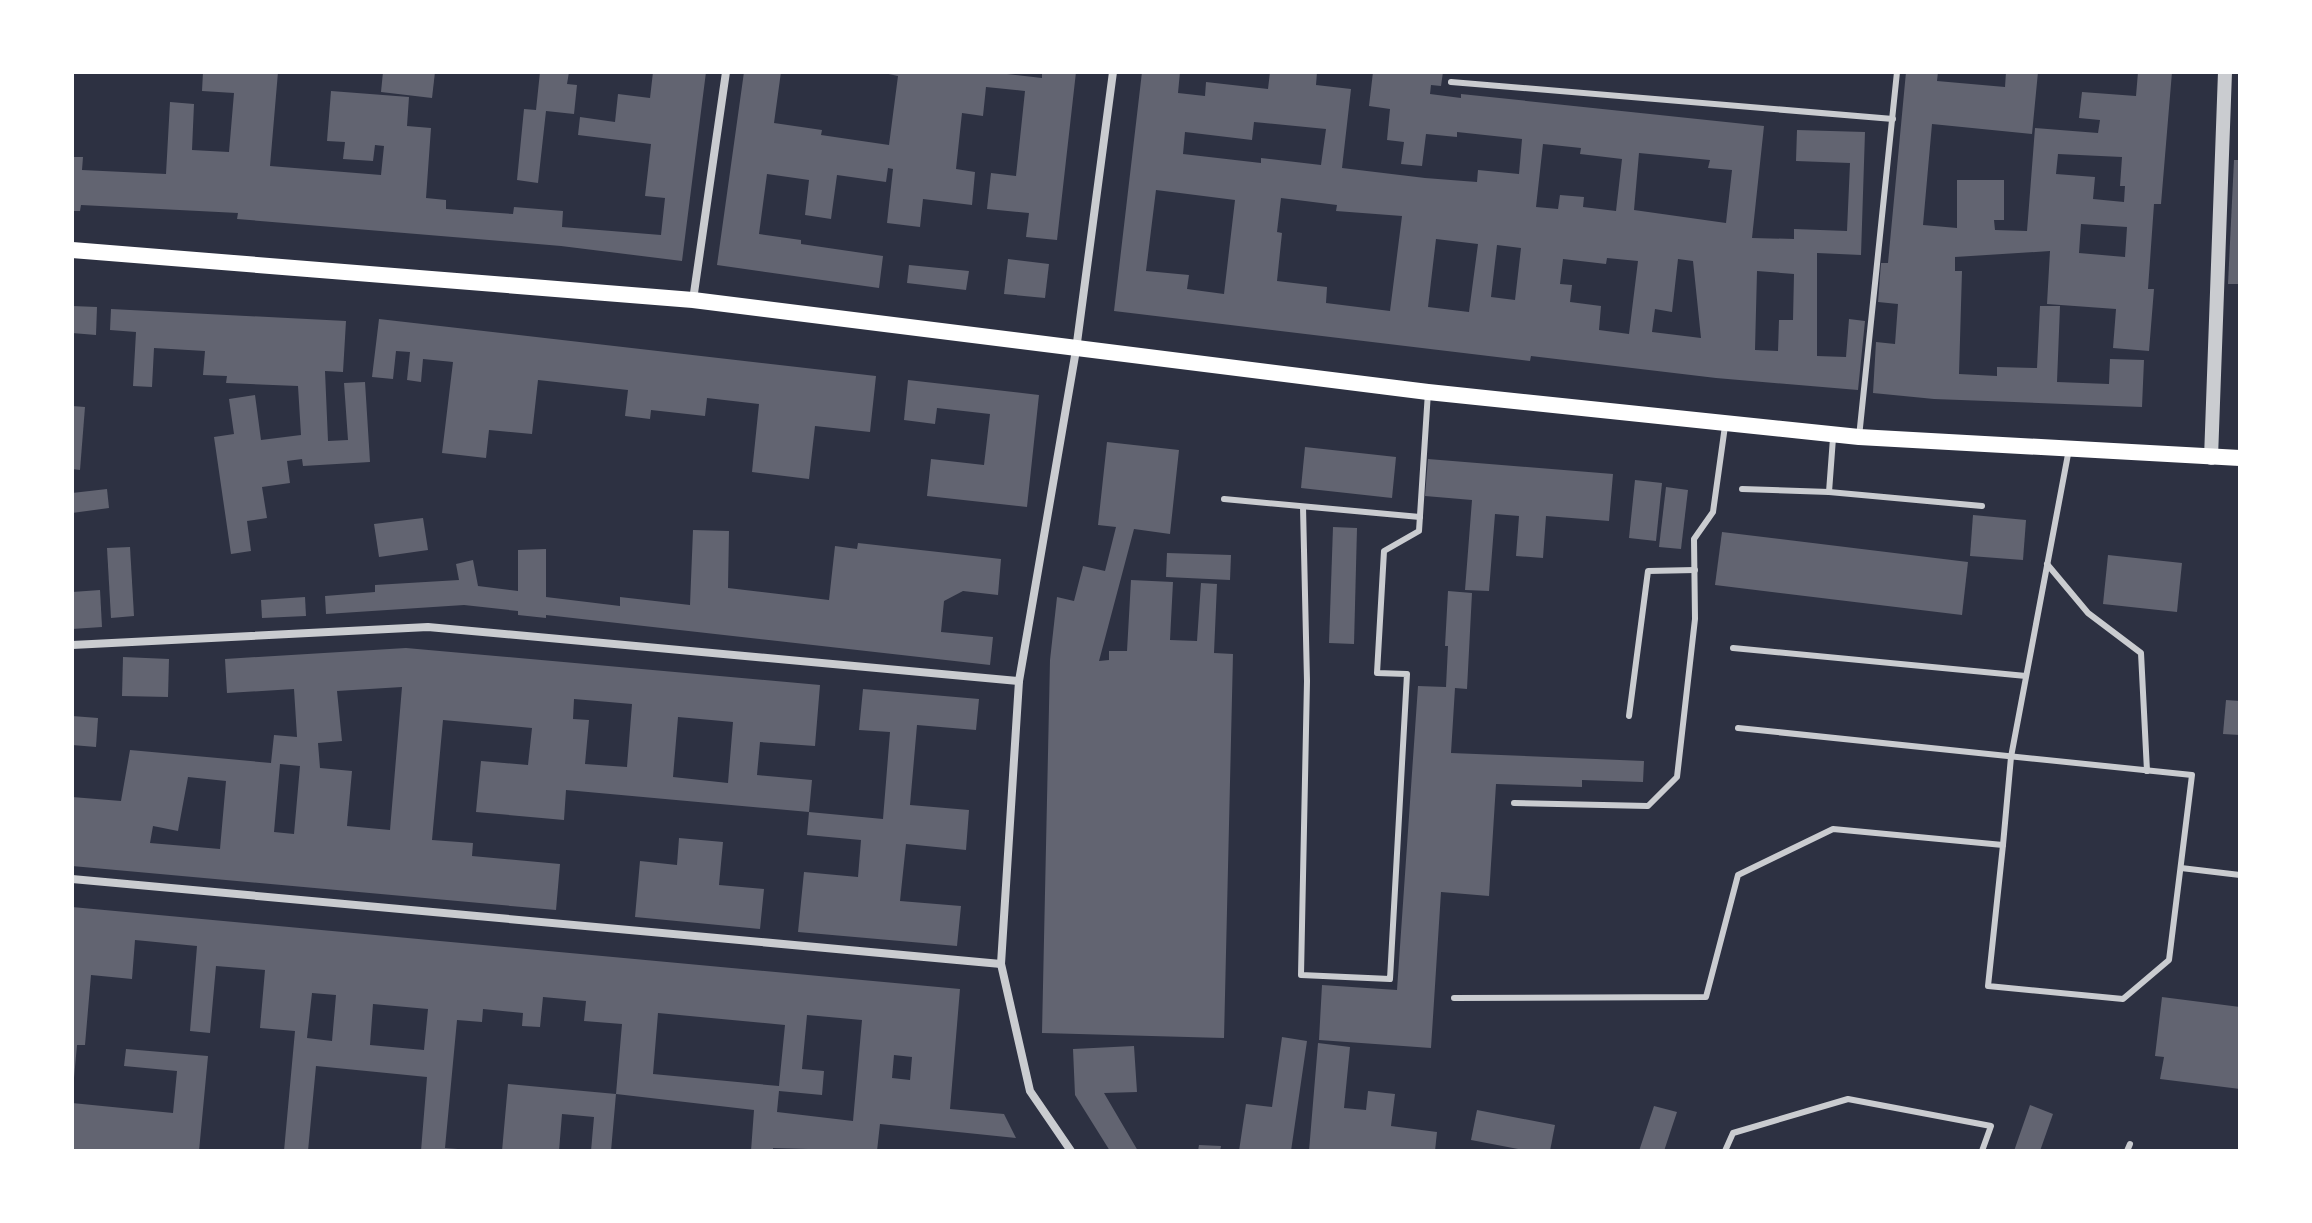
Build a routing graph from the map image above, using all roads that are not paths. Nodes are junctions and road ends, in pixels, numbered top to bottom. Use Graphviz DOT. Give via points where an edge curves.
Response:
graph roads {
  1 [pos="726,72"];
  2 [pos="1113,72"];
  3 [pos="1897,72"];
  4 [pos="2225,72"];
  5 [pos="1451,82"];
  6 [pos="1893,119"];
  7 [pos="72,250"];
  8 [pos="693,300"];
  9 [pos="1076,350"];
  10 [pos="1428,392"];
  11 [pos="1725,423"];
  12 [pos="1833,434"];
  13 [pos="1859,437"];
  14 [pos="2069,449"];
  15 [pos="2211,458"];
  16 [pos="2240,458"];
  17 [pos="1742,489"];
  18 [pos="1829,492"];
  19 [pos="1224,499"];
  20 [pos="1982,506"];
  21 [pos="1303,507"];
  22 [pos="1420,517"];
  23 [pos="2047,564"];
  24 [pos="1695,570"];
  25 [pos="72,645"];
  26 [pos="1733,648"];
  27 [pos="2026,676"];
  28 [pos="1019,681"];
  29 [pos="1629,716"];
  30 [pos="1738,728"];
  31 [pos="2011,757"];
  32 [pos="2147,771"];
  33 [pos="1514,803"];
  34 [pos="2003,845"];
  35 [pos="2181,868"];
  36 [pos="2240,875"];
  37 [pos="72,879"];
  38 [pos="1001,964"];
  39 [pos="1454,998"];
  40 [pos="1071,1151"];
  41 [pos="1725,1151"];
  42 [pos="1982,1151"];
  1 -- 8 [label="street"];
  2 -- 9 [label="street"];
  3 -- 6 [label="lane"];
  4 -- 15 [label="street"];
  5 -- 6 [label="lane"];
  6 -- 13 [label="lane"];
  7 -- 8 [label="main road"];
  8 -- 9 [label="main road"];
  9 -- 10 [label="main road"];
  9 -- 28 [label="street"];
  10 -- 11 [label="main road"];
  10 -- 22 [label="lane"];
  11 -- 12 [label="main road"];
  11 -- 24 [label="lane" via="1713,512 1694,539"];
  12 -- 13 [label="main road"];
  12 -- 18 [label="lane"];
  13 -- 14 [label="main road"];
  14 -- 15 [label="main road"];
  14 -- 23 [label="lane"];
  15 -- 16 [label="main road"];
  17 -- 18 [label="lane"];
  18 -- 20 [label="lane"];
  19 -- 21 [label="lane"];
  21 -- 22 [label="lane"];
  21 -- 22 [label="lane" via="1307,681 1301,975 1390,979 1407,674 1377,673 1384,551 1419,531"];
  23 -- 27 [label="lane"];
  23 -- 32 [label="lane" via="2088,613 2141,653"];
  24 -- 29 [label="lane" via="1648,571"];
  24 -- 33 [label="lane" via="1695,619 1677,777 1648,806"];
  25 -- 28 [label="street" via="428,627"];
  26 -- 27 [label="lane"];
  27 -- 31 [label="lane"];
  28 -- 38 [label="street"];
  30 -- 31 [label="lane"];
  31 -- 32 [label="lane"];
  31 -- 34 [label="lane"];
  32 -- 35 [label="lane" via="2192,775"];
  34 -- 35 [label="lane" via="1988,986 2123,999 2169,960"];
  34 -- 39 [label="lane" via="1833,829 1738,875 1706,997"];
  35 -- 36 [label="lane"];
  37 -- 38 [label="street"];
  38 -- 40 [label="street" via="1030,1091"];
  41 -- 42 [label="lane" via="1733,1133 1848,1099 1991,1126"];
}
